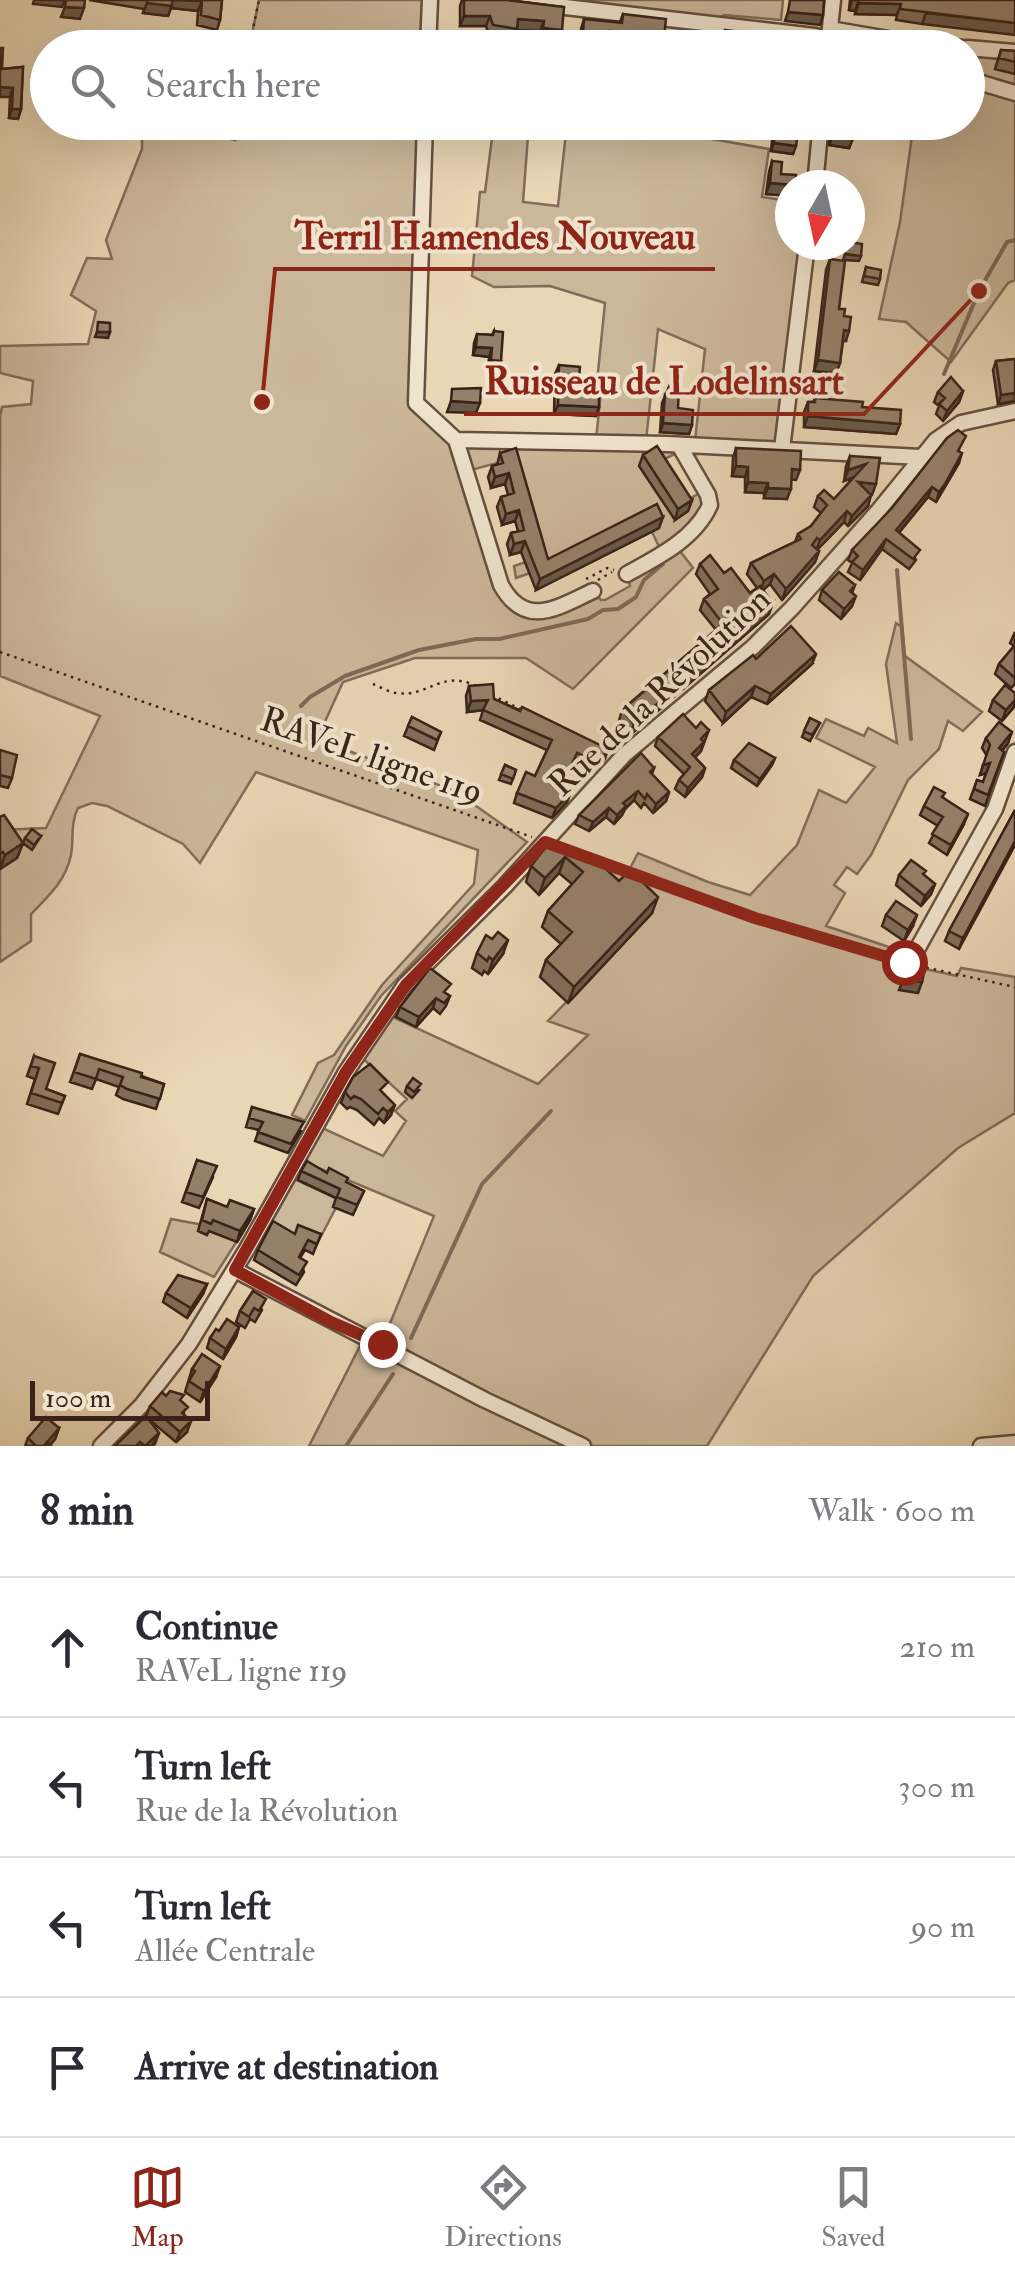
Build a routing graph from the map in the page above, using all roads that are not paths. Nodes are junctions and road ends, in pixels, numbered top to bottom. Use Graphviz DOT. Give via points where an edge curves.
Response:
graph roads {
  1 [pos="430,0"];
  2 [pos="505,0"];
  3 [pos="833,0"];
  4 [pos="429,30"];
  5 [pos="761,30"];
  6 [pos="830,30"];
  7 [pos="985,50"];
  8 [pos="1015,52"];
  9 [pos="985,84"];
  10 [pos="1015,93"];
  11 [pos="425,140"];
  12 [pos="819,140"];
  13 [pos="816,170"];
  14 [pos="805,260"];
  15 [pos="1015,411"];
  16 [pos="456,440"];
  17 [pos="679,445"];
  18 [pos="782,448"];
  19 [pos="920,457"];
  20 [pos="628,574"];
  21 [pos="593,590"];
  22 [pos="1015,752"];
  23 [pos="916,954"];
  24 [pos="235,1270"];
  25 [pos="1015,1443"];
  26 [pos="578,1445"];
  27 [pos="101,1446"];
  28 [pos="981,1446"];
  1 -- 4 [label="street"];
  2 -- 5 [label="street"];
  3 -- 6 [label="street"];
  7 -- 8 [label="street"];
  9 -- 10 [label="street"];
  11 -- 16 [label="street" via="416,403"];
  12 -- 13 [label="street"];
  14 -- 18 [label="street"];
  15 -- 19 [label="street, Rue de la Révolution" via="947,430"];
  16 -- 17 [label="street"];
  16 -- 21 [label="street" via="507,596 524,610 545,612"];
  17 -- 18 [label="street"];
  17 -- 20 [label="street" via="710,505 681,541"];
  18 -- 19 [label="street"];
  19 -- 24 [label="street, Rue de la Révolution" via="792,608 624,756 406,985 346,1072"];
  22 -- 23 [label="street" via="988,822"];
  24 -- 26 [label="street"];
  24 -- 27 [label="street, Rue de la Révolution" via="189,1344"];
  25 -- 28 [label="street"];
}
